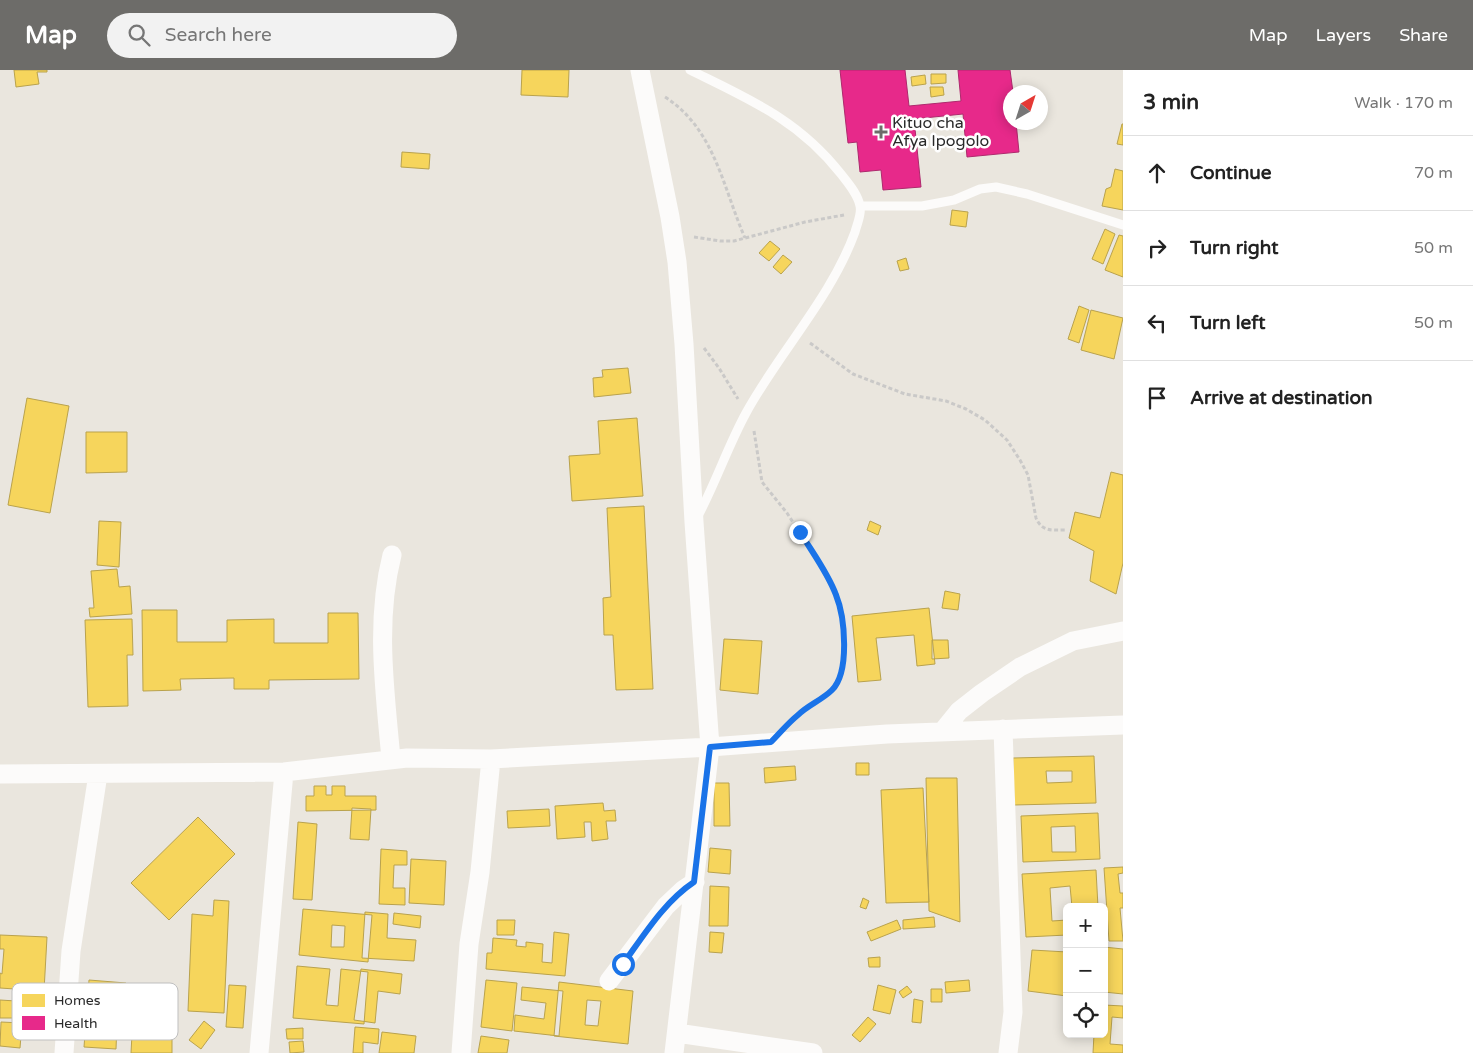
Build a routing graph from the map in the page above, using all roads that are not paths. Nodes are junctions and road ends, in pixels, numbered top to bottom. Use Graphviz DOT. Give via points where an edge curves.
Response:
graph roads {
  1 [pos="640,70"];
  2 [pos="690,70"];
  3 [pos="860,209"];
  4 [pos="1123,225"];
  5 [pos="694,522"];
  6 [pos="392,555"];
  7 [pos="1123,632"];
  8 [pos="1123,725"];
  9 [pos="1003,729"];
  10 [pos="942,732"];
  11 [pos="710,747"];
  12 [pos="391,759"];
  13 [pos="490,759"];
  14 [pos="284,772"];
  15 [pos="0,774"];
  16 [pos="98,774"];
  17 [pos="694,882"];
  18 [pos="609,981"];
  19 [pos="69,983"];
  20 [pos="676,1033"];
  21 [pos="65,1040"];
  22 [pos="64,1053"];
  23 [pos="259,1053"];
  24 [pos="461,1053"];
  25 [pos="674,1053"];
  26 [pos="813,1053"];
  27 [pos="1008,1053"];
  1 -- 5 [label="street" via="673,234 682,320"];
  2 -- 3 [label="lane" via="757,103 800,130 826,155 852,188"];
  3 -- 4 [label="lane" via="922,206 996,187"];
  3 -- 5 [label="lane" via="846,256 746,412 713,488"];
  5 -- 11 [label="street"];
  6 -- 12 [label="street" via="386,581 382,655"];
  7 -- 10 [label="street" via="1072,641 1020,667 960,711"];
  8 -- 9 [label="street"];
  9 -- 10 [label="street"];
  9 -- 27 [label="street" via="1014,1012"];
  10 -- 11 [label="street"];
  11 -- 13 [label="street"];
  11 -- 17 [label="street"];
  12 -- 13 [label="street"];
  12 -- 14 [label="street"];
  13 -- 24 [label="street" via="480,872 469,944"];
  14 -- 16 [label="street"];
  14 -- 23 [label="street"];
  15 -- 16 [label="street"];
  16 -- 19 [label="street"];
  17 -- 18 [label="street" via="666,906"];
  17 -- 20 [label="street"];
  20 -- 25 [label="street"];
  20 -- 26 [label="street"];
  21 -- 22 [label="street"];
}
